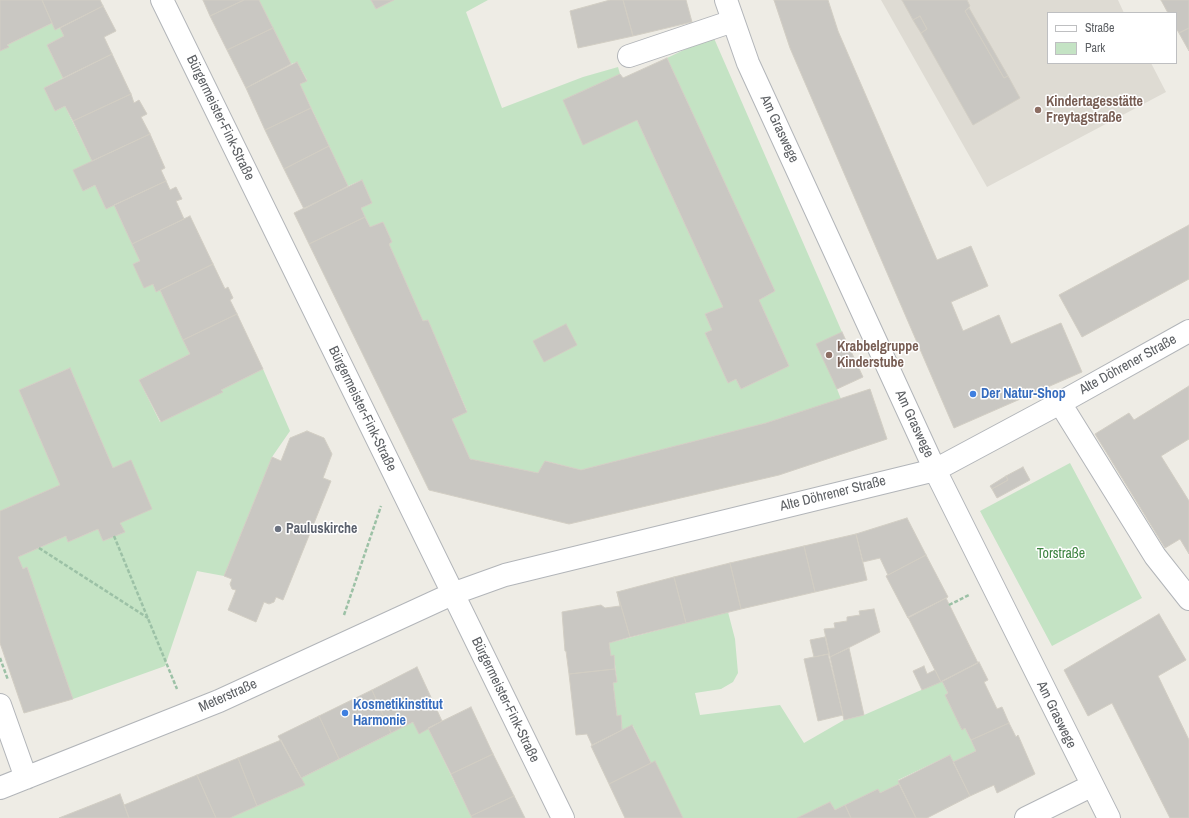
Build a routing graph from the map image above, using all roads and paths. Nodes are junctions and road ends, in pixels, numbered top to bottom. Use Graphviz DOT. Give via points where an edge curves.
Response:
graph roads {
  1 [pos="162,0"];
  2 [pos="726,0"];
  3 [pos="733,21"];
  4 [pos="629,56"];
  5 [pos="1189,330"];
  6 [pos="1060,403"];
  7 [pos="935,470"];
  8 [pos="393,472"];
  9 [pos="114,536"];
  10 [pos="39,548"];
  11 [pos="452,594"];
  12 [pos="1189,599"];
  13 [pos="148,618"];
  14 [pos="332,649"];
  15 [pos="0,706"];
  16 [pos="187,713"];
  17 [pos="26,778"];
  18 [pos="1091,786"];
  19 [pos="0,788"];
  20 [pos="563,818"];
  21 [pos="1026,818"];
  22 [pos="1109,818"];
  1 -- 8 [label="street, Bürgermeister-Fink-Straße"];
  2 -- 3 [label="street, Am Graswege"];
  3 -- 4 [label="street"];
  3 -- 7 [label="street, Am Graswege" via="748,63"];
  5 -- 6 [label="street, Alte Döhrener Straße"];
  6 -- 7 [label="street, Alte Döhrener Straße"];
  6 -- 12 [label="street" via="1155,556"];
  7 -- 11 [label="street, Alte Döhrener Straße" via="505,575"];
  7 -- 18 [label="street, Am Graswege"];
  8 -- 11 [label="street, Bürgermeister-Fink-Straße"];
  8 -- 14 [label="path"];
  9 -- 13 [label="path"];
  10 -- 13 [label="path"];
  11 -- 14 [label="street, Meterstraße"];
  11 -- 20 [label="street, Bürgermeister-Fink-Straße"];
  13 -- 16 [label="path"];
  14 -- 16 [label="street, Meterstraße"];
  15 -- 17 [label="street"];
  16 -- 17 [label="street, Meterstraße"];
  17 -- 19 [label="street, Meterstraße"];
  18 -- 21 [label="street"];
  18 -- 22 [label="street, Am Graswege"];
}
